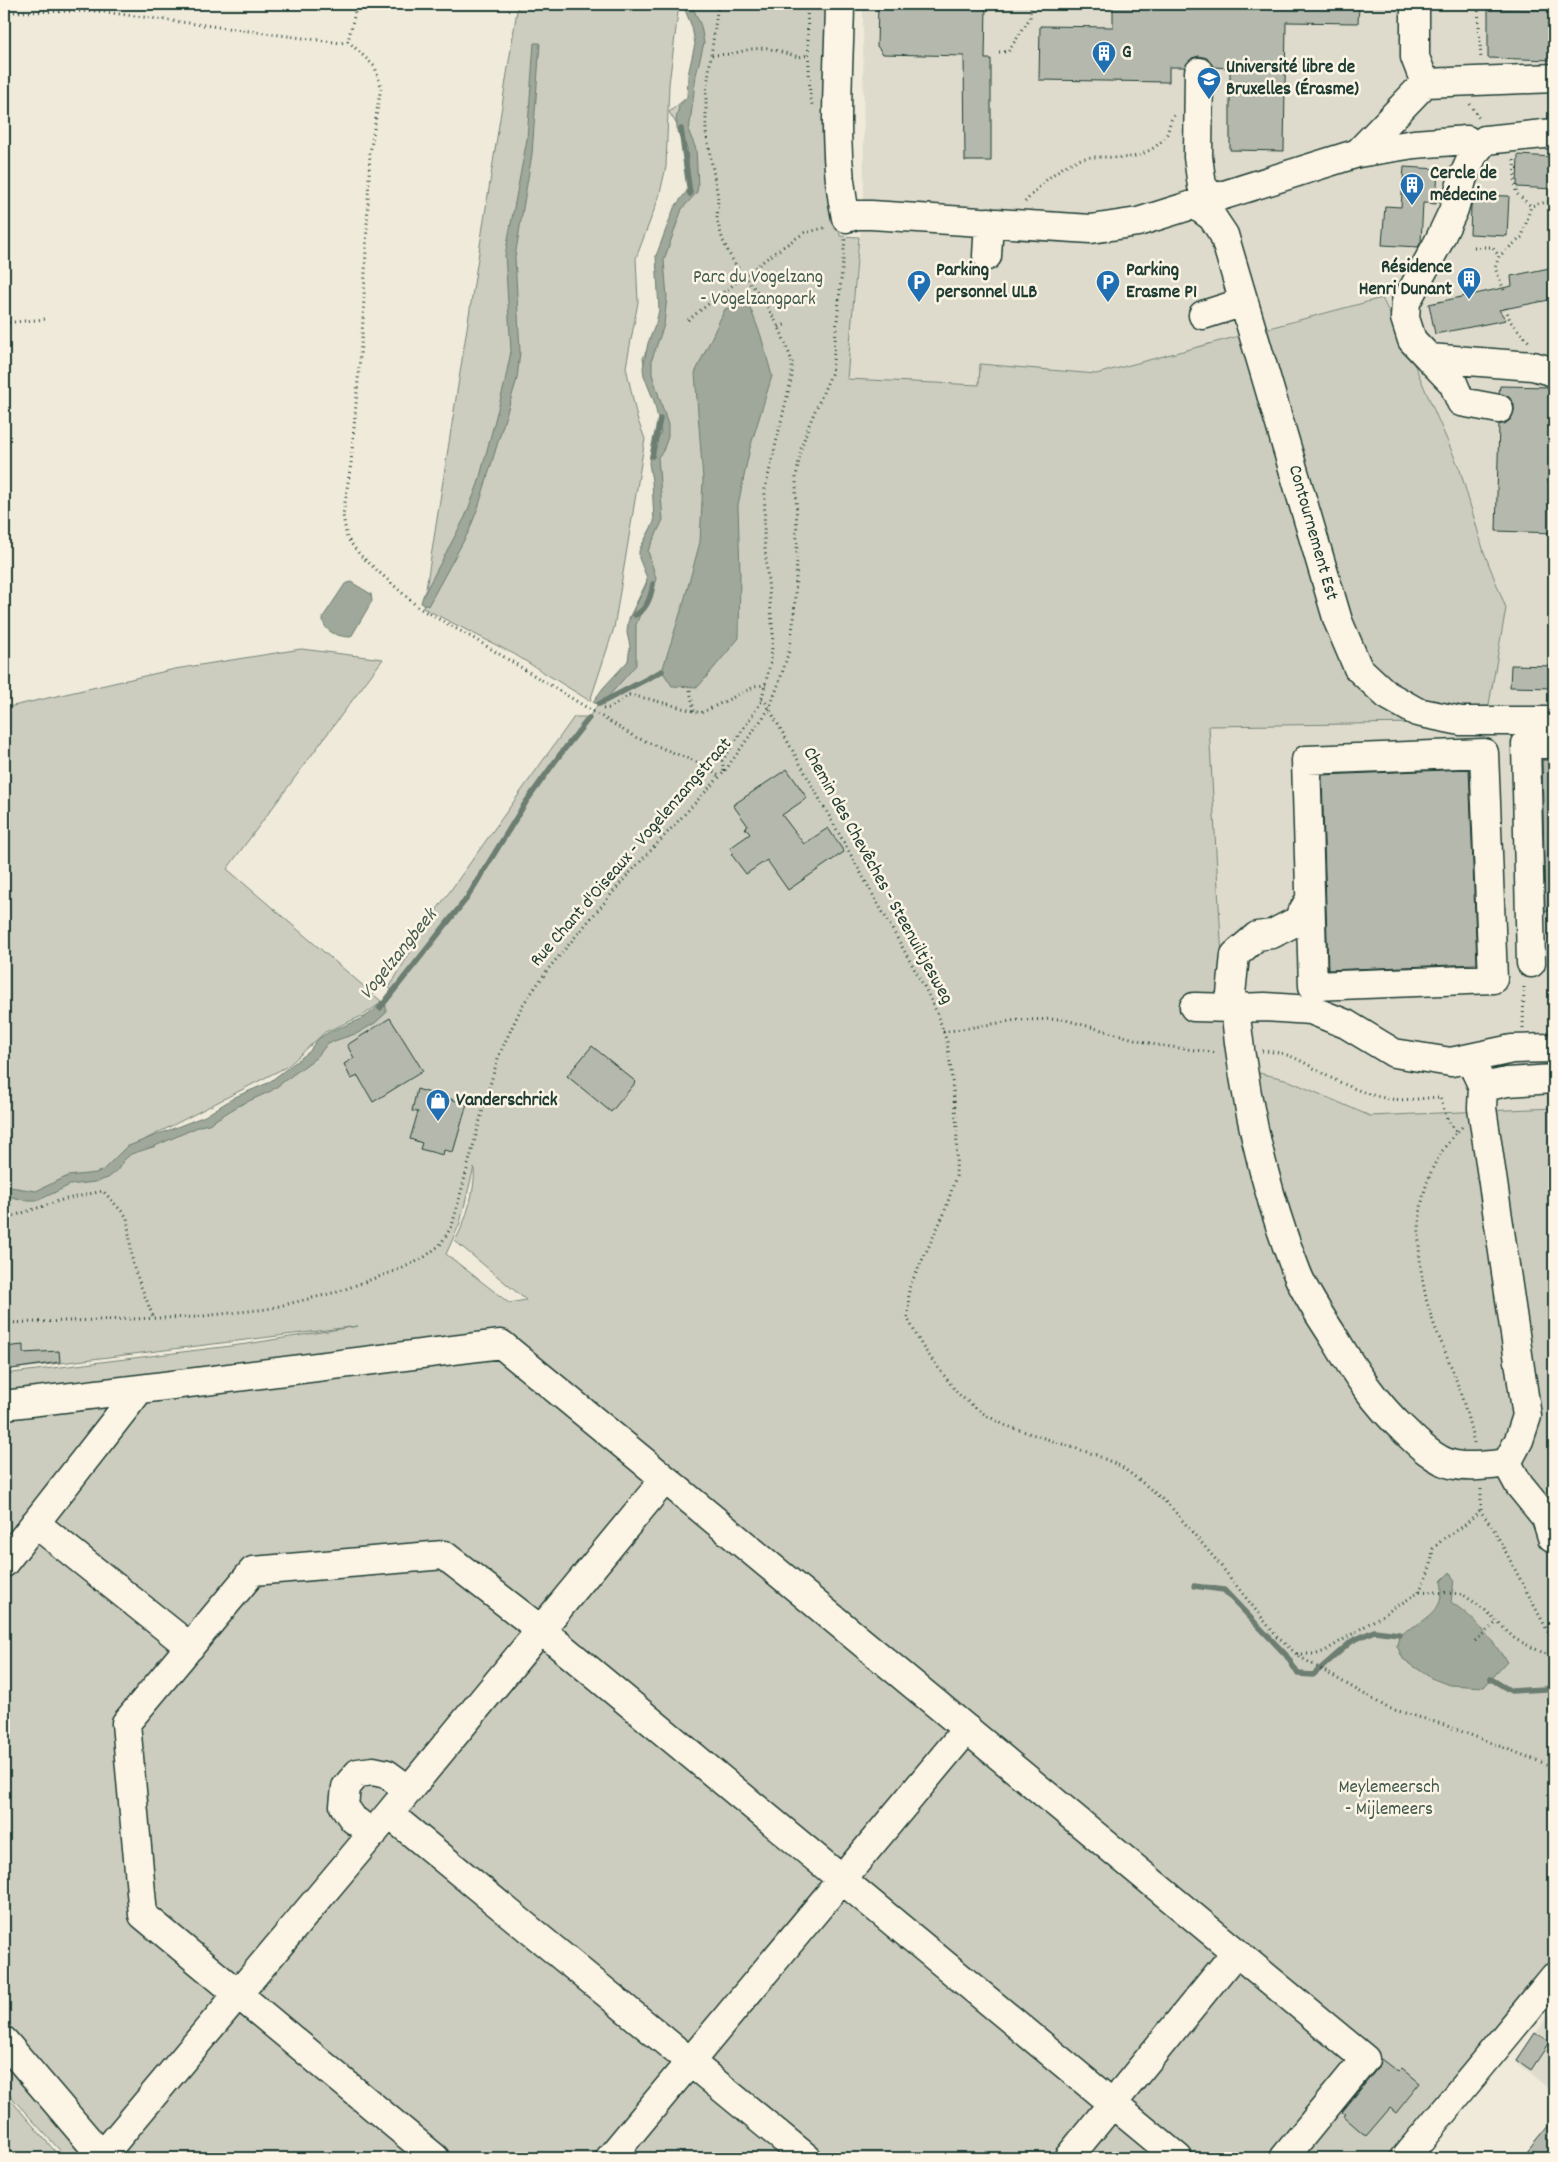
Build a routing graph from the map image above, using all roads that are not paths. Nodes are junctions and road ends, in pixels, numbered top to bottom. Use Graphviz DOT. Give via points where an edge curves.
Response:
graph roads {
  1 [pos="840,4"];
  2 [pos="1428,4"];
  3 [pos="1554,78"];
  4 [pos="1425,83"];
  5 [pos="1199,85"];
  6 [pos="1554,133"];
  7 [pos="1476,140"];
  8 [pos="1358,152"];
  9 [pos="1203,201"];
  10 [pos="984,222"];
  11 [pos="982,256"];
  12 [pos="1246,307"];
  13 [pos="1204,319"];
  14 [pos="1429,358"];
  15 [pos="1554,372"];
  16 [pos="1499,409"];
  17 [pos="1554,721"];
  18 [pos="1554,744"];
  19 [pos="1310,899"];
  20 [pos="1272,934"];
  21 [pos="1312,962"];
  22 [pos="1531,964"];
  23 [pos="1194,1007"];
  24 [pos="1234,1008"];
  25 [pos="1554,1048"];
  26 [pos="1554,1055"];
  27 [pos="1470,1059"];
  28 [pos="1554,1079"];
  29 [pos="1483,1097"];
  30 [pos="140,1389"];
  31 [pos="4,1405"];
  32 [pos="1508,1463"];
  33 [pos="665,1479"];
  34 [pos="35,1522"];
  35 [pos="1552,1536"];
  36 [pos="4,1563"];
  37 [pos="541,1630"];
  38 [pos="190,1647"];
  39 [pos="967,1729"];
  40 [pos="410,1790"];
  41 [pos="381,1824"];
  42 [pos="842,1880"];
  43 [pos="1236,1952"];
  44 [pos="1554,1977"];
  45 [pos="237,1995"];
  46 [pos="4,2041"];
  47 [pos="690,2062"];
  48 [pos="1112,2104"];
  49 [pos="103,2157"];
  50 [pos="435,2158"];
  51 [pos="610,2158"];
  52 [pos="807,2158"];
  53 [pos="1068,2158"];
  54 [pos="1178,2158"];
  55 [pos="1284,2158"];
  56 [pos="1405,2158"];
  1 -- 10 [label="street" via="838,159 846,218 871,215"];
  2 -- 4 [label="street" via="1415,56"];
  3 -- 4 [label="street"];
  4 -- 8 [label="street"];
  5 -- 9 [label="street" via="1198,157"];
  6 -- 7 [label="street"];
  7 -- 8 [label="street"];
  7 -- 14 [label="street" via="1450,217 1406,302 1405,318 1412,340"];
  8 -- 9 [label="street"];
  9 -- 10 [label="street" via="1138,222 1091,229"];
  9 -- 12 [label="street, Contournement Est" via="1224,234"];
  10 -- 11 [label="street"];
  12 -- 13 [label="street"];
  12 -- 17 [label="street, Contournement Est" via="1338,621 1358,668 1387,695 1416,712 1461,721"];
  14 -- 15 [label="street" via="1533,366"];
  14 -- 16 [label="street" via="1453,383 1461,402"];
  18 -- 22 [label="street" via="1526,744"];
  19 -- 20 [label="street" via="1297,921"];
  19 -- 21 [label="street"];
  19 -- 21 [label="street" via="1306,760 1484,753 1493,979 1313,986"];
  20 -- 21 [label="street" via="1292,942"];
  20 -- 24 [label="street" via="1258,936 1235,955 1231,994"];
  23 -- 24 [label="street"];
  24 -- 27 [label="street" via="1311,1010 1346,1024 1394,1053 1451,1062"];
  24 -- 32 [label="street" via="1252,1117 1283,1233 1298,1275 1356,1375 1391,1418 1425,1450 1453,1465 1480,1467"];
  25 -- 27 [label="street" via="1512,1049"];
  26 -- 28 [label="street"];
  27 -- 29 [label="street"];
  28 -- 29 [label="street" via="1507,1082"];
  29 -- 32 [label="street" via="1527,1416"];
  30 -- 31 [label="street"];
  30 -- 33 [label="street" via="501,1344"];
  30 -- 34 [label="street"];
  32 -- 35 [label="street" via="1519,1485 1546,1518"];
  33 -- 37 [label="street"];
  33 -- 39 [label="street"];
  34 -- 36 [label="street"];
  34 -- 38 [label="street"];
  37 -- 38 [label="street" via="444,1555 253,1571"];
  37 -- 40 [label="street"];
  37 -- 42 [label="street"];
  38 -- 45 [label="street" via="126,1723 143,1915"];
  39 -- 42 [label="street"];
  39 -- 43 [label="street"];
  40 -- 41 [label="street"];
  40 -- 41 [label="street" via="387,1774 373,1771 358,1773 346,1787 344,1806 353,1819"];
  41 -- 45 [label="street"];
  41 -- 47 [label="street"];
  42 -- 47 [label="street"];
  42 -- 48 [label="street"];
  43 -- 48 [label="street"];
  43 -- 55 [label="street" via="1365,2059"];
  44 -- 56 [label="street"];
  45 -- 49 [label="street"];
  45 -- 50 [label="street"];
  46 -- 49 [label="street"];
  47 -- 51 [label="street"];
  47 -- 52 [label="street"];
  48 -- 53 [label="street"];
  48 -- 54 [label="street"];
}
